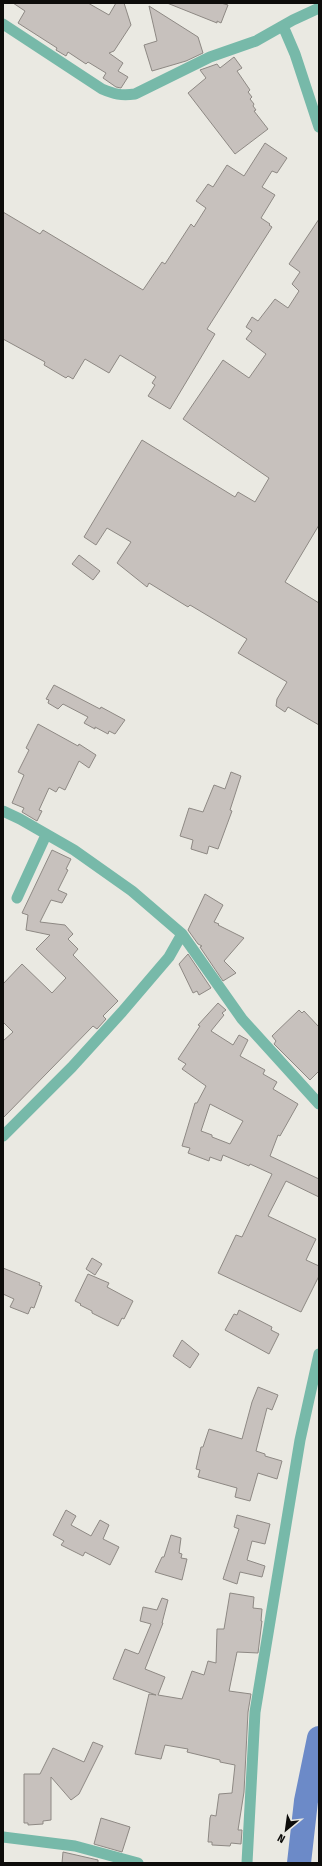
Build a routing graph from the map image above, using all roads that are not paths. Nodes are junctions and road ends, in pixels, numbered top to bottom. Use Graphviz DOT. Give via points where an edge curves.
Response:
graph roads {
  1 [pos="319,8"];
  2 [pos="3,24"];
  3 [pos="283,26"];
  4 [pos="319,127"];
  5 [pos="3,812"];
  6 [pos="46,835"];
  7 [pos="17,898"];
  8 [pos="182,934"];
  9 [pos="319,1104"];
  10 [pos="3,1136"];
  11 [pos="319,1354"];
  12 [pos="3,1837"];
  13 [pos="138,1863"];
  14 [pos="247,1863"];
  1 -- 3 [label="street"];
  2 -- 3 [label="street" via="102,89 124,96 135,94 210,57 256,41"];
  3 -- 4 [label="street"];
  5 -- 6 [label="street"];
  6 -- 7 [label="street"];
  6 -- 8 [label="street" via="74,850 132,891"];
  8 -- 9 [label="street" via="242,1019"];
  8 -- 10 [label="street" via="168,957 122,1012 72,1067"];
  11 -- 14 [label="street" via="300,1440 255,1712"];
  12 -- 13 [label="street" via="76,1846"];
}
